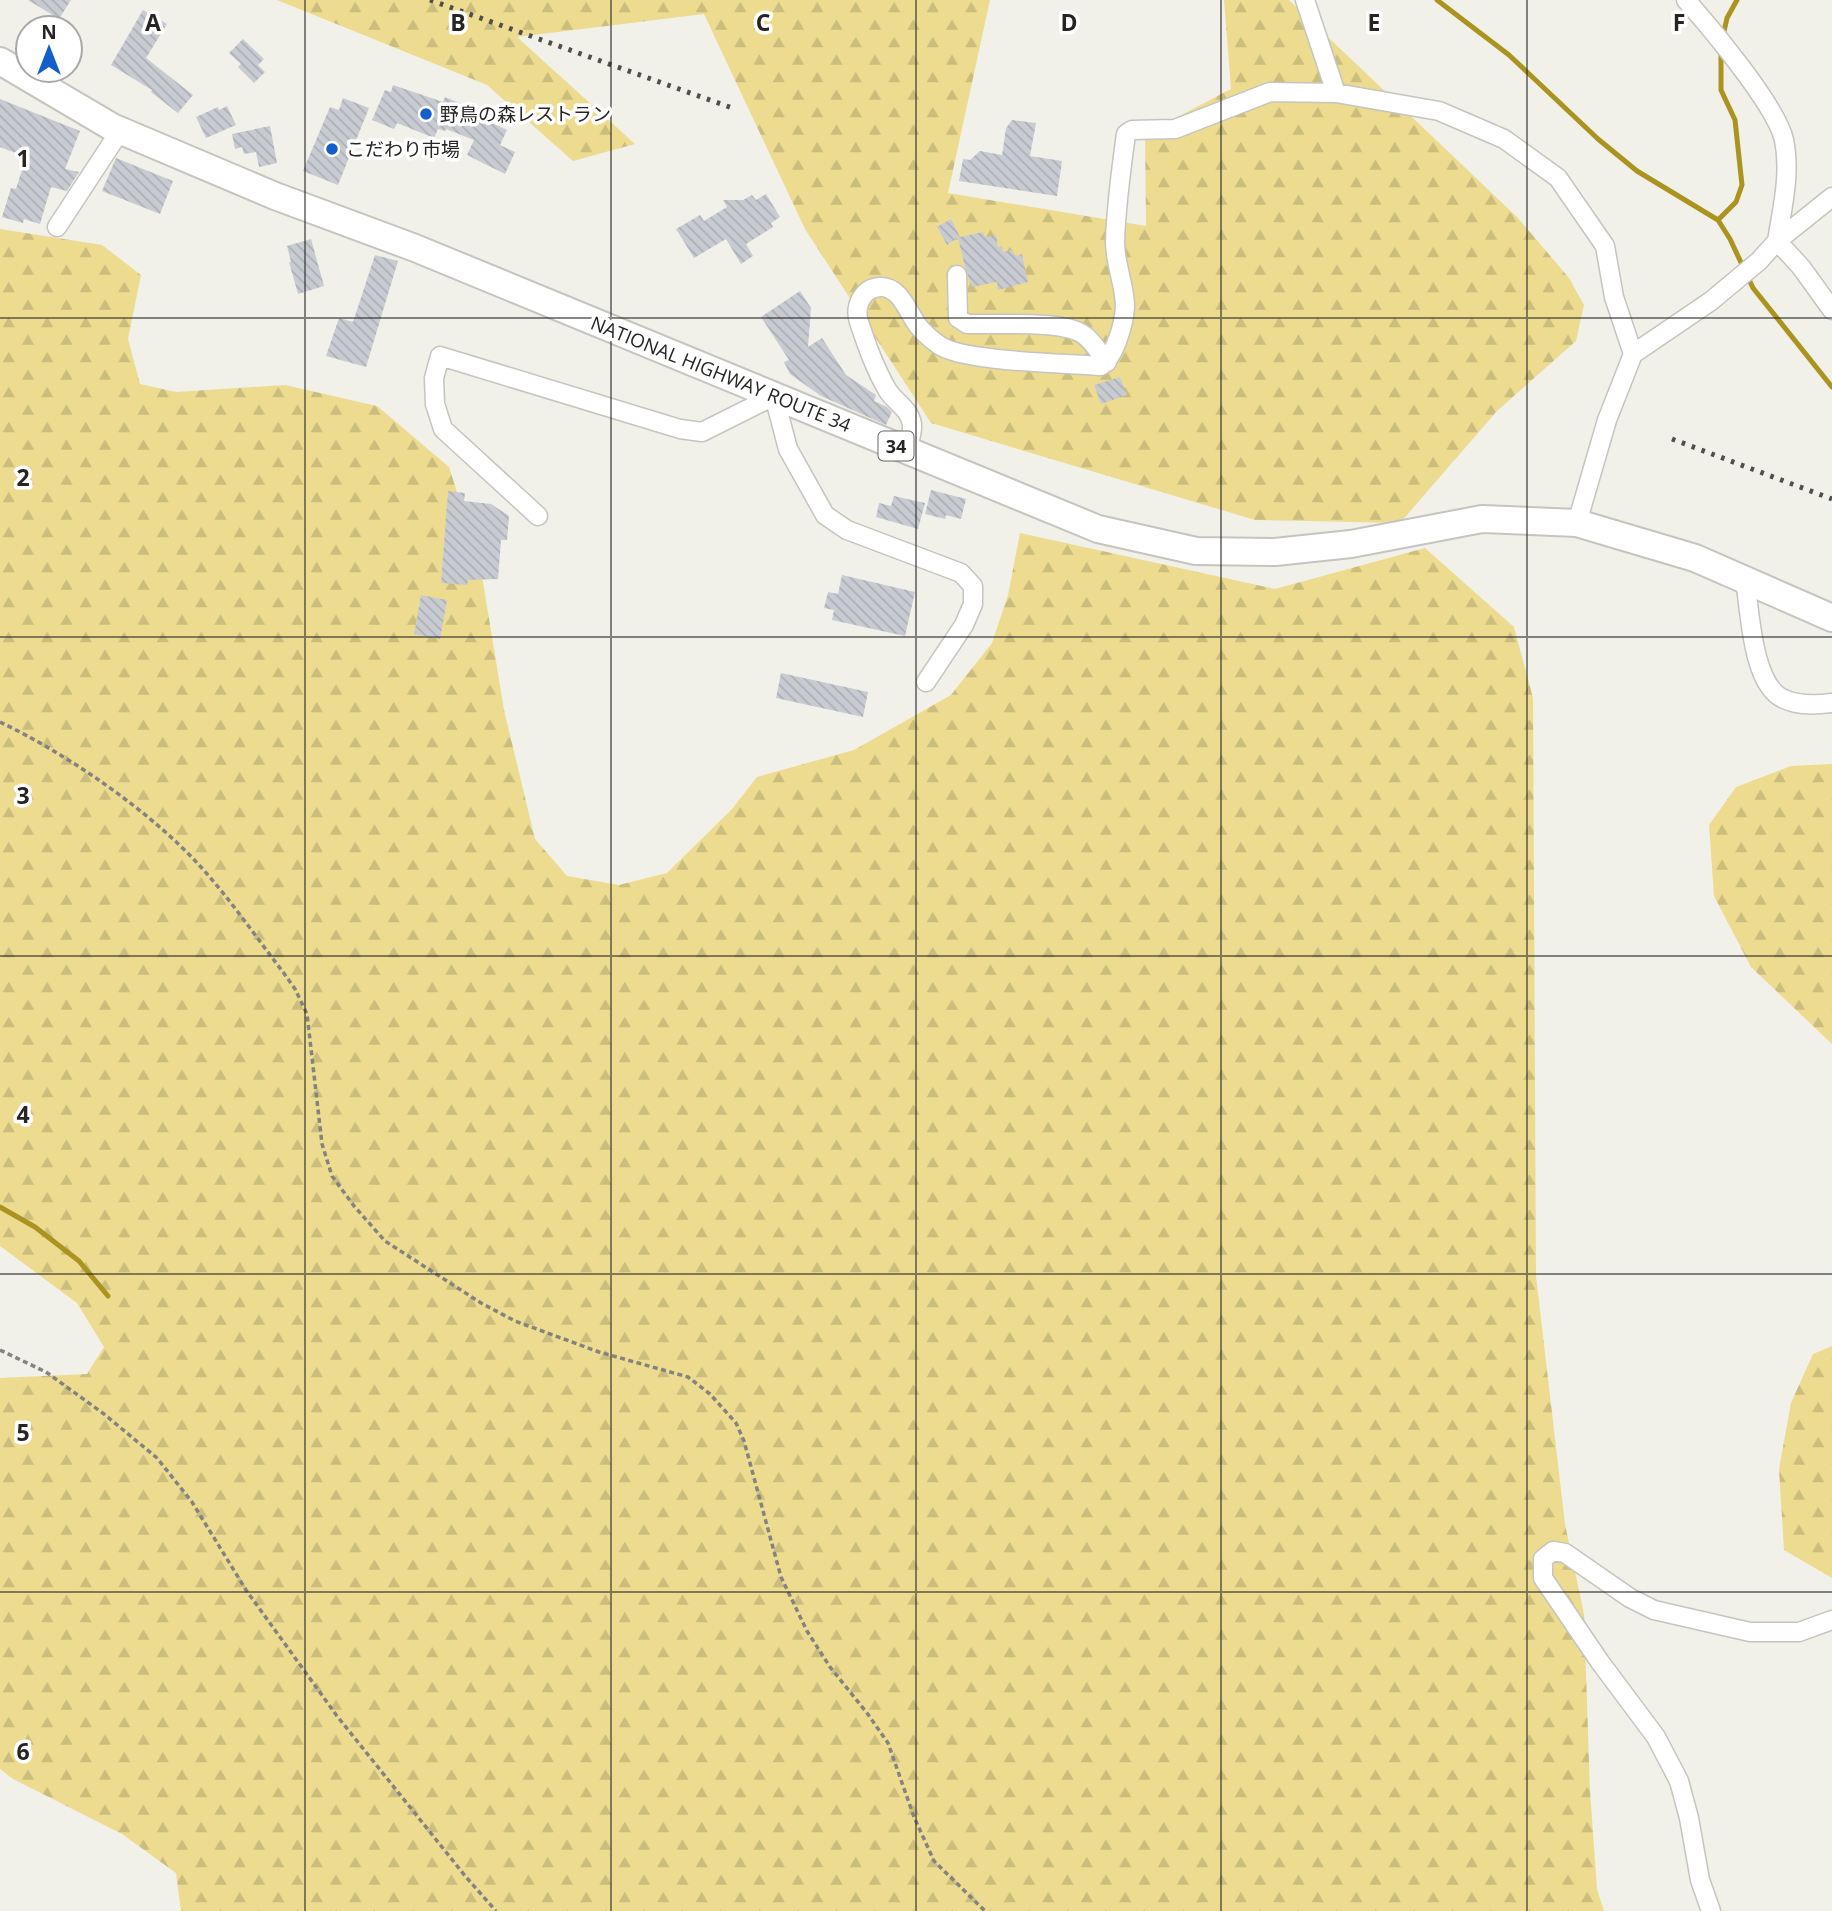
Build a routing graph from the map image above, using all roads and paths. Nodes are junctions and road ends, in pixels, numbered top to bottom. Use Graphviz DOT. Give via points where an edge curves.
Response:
graph roads {
  1 [pos="1305,0"];
  2 [pos="1686,0"];
  3 [pos="0,61"];
  4 [pos="1336,93"];
  5 [pos="120,131"];
  6 [pos="1832,197"];
  7 [pos="57,227"];
  8 [pos="1777,242"];
  9 [pos="957,275"];
  10 [pos="1832,310"];
  11 [pos="1633,354"];
  12 [pos="1107,362"];
  13 [pos="774,396"];
  14 [pos="907,450"];
  15 [pos="538,516"];
  16 [pos="1577,523"];
  17 [pos="1745,580"];
  18 [pos="1832,618"];
  19 [pos="926,682"];
  20 [pos="1832,704"];
  21 [pos="0,722"];
  22 [pos="0,1350"];
  23 [pos="1832,1620"];
  24 [pos="496,1911"];
  25 [pos="985,1911"];
  26 [pos="1712,1911"];
  1 -- 4 [label="street"];
  2 -- 8 [label="street" via="1764,100 1784,139 1787,184"];
  3 -- 5 [label="highway, NATIONAL HIGHWAY ROUTE 34 / 34"];
  4 -- 11 [label="street" via="1439,111 1504,139 1558,178 1605,246 1614,297"];
  4 -- 12 [label="street" via="1270,92 1175,130 1126,134 1115,247 1125,307 1115,349"];
  5 -- 7 [label="street"];
  5 -- 13 [label="highway, NATIONAL HIGHWAY ROUTE 34 / 34"];
  6 -- 8 [label="street"];
  8 -- 10 [label="street"];
  8 -- 11 [label="street" via="1711,301"];
  9 -- 12 [label="street" via="958,318 967,324 1074,330 1085,335"];
  11 -- 16 [label="street" via="1606,420"];
  12 -- 14 [label="street" via="1101,366 970,356 940,346 919,328 900,297 879,287 858,302 857,316 889,393 907,410 912,426"];
  13 -- 14 [label="highway, NATIONAL HIGHWAY ROUTE 34 / 34"];
  13 -- 15 [label="street" via="702,432 440,356 434,391 443,429"];
  13 -- 19 [label="street" via="788,449 825,515 847,530 961,573 973,586 973,604 964,625"];
  14 -- 16 [label="highway, NATIONAL HIGHWAY ROUTE 34 / 34" via="1098,529 1196,551 1275,552 1351,544 1482,519"];
  16 -- 17 [label="highway, NATIONAL HIGHWAY ROUTE 34 / 34" via="1695,558"];
  17 -- 18 [label="highway, NATIONAL HIGHWAY ROUTE 34 / 34"];
  17 -- 20 [label="street" via="1758,663 1767,685 1782,699"];
  21 -- 25 [label="path" via="108,788 170,837 201,867 283,972 307,1014 322,1144 332,1176 385,1241 514,1321 688,1377 736,1423 781,1577 807,1631 888,1743 934,1861"];
  22 -- 24 [label="path" via="46,1372 157,1458 192,1502 246,1590 337,1716"];
  23 -- 26 [label="street" via="1799,1632 1750,1632 1654,1610 1565,1553 1553,1551 1543,1559 1543,1578 1656,1737 1679,1781 1700,1881"];
}
